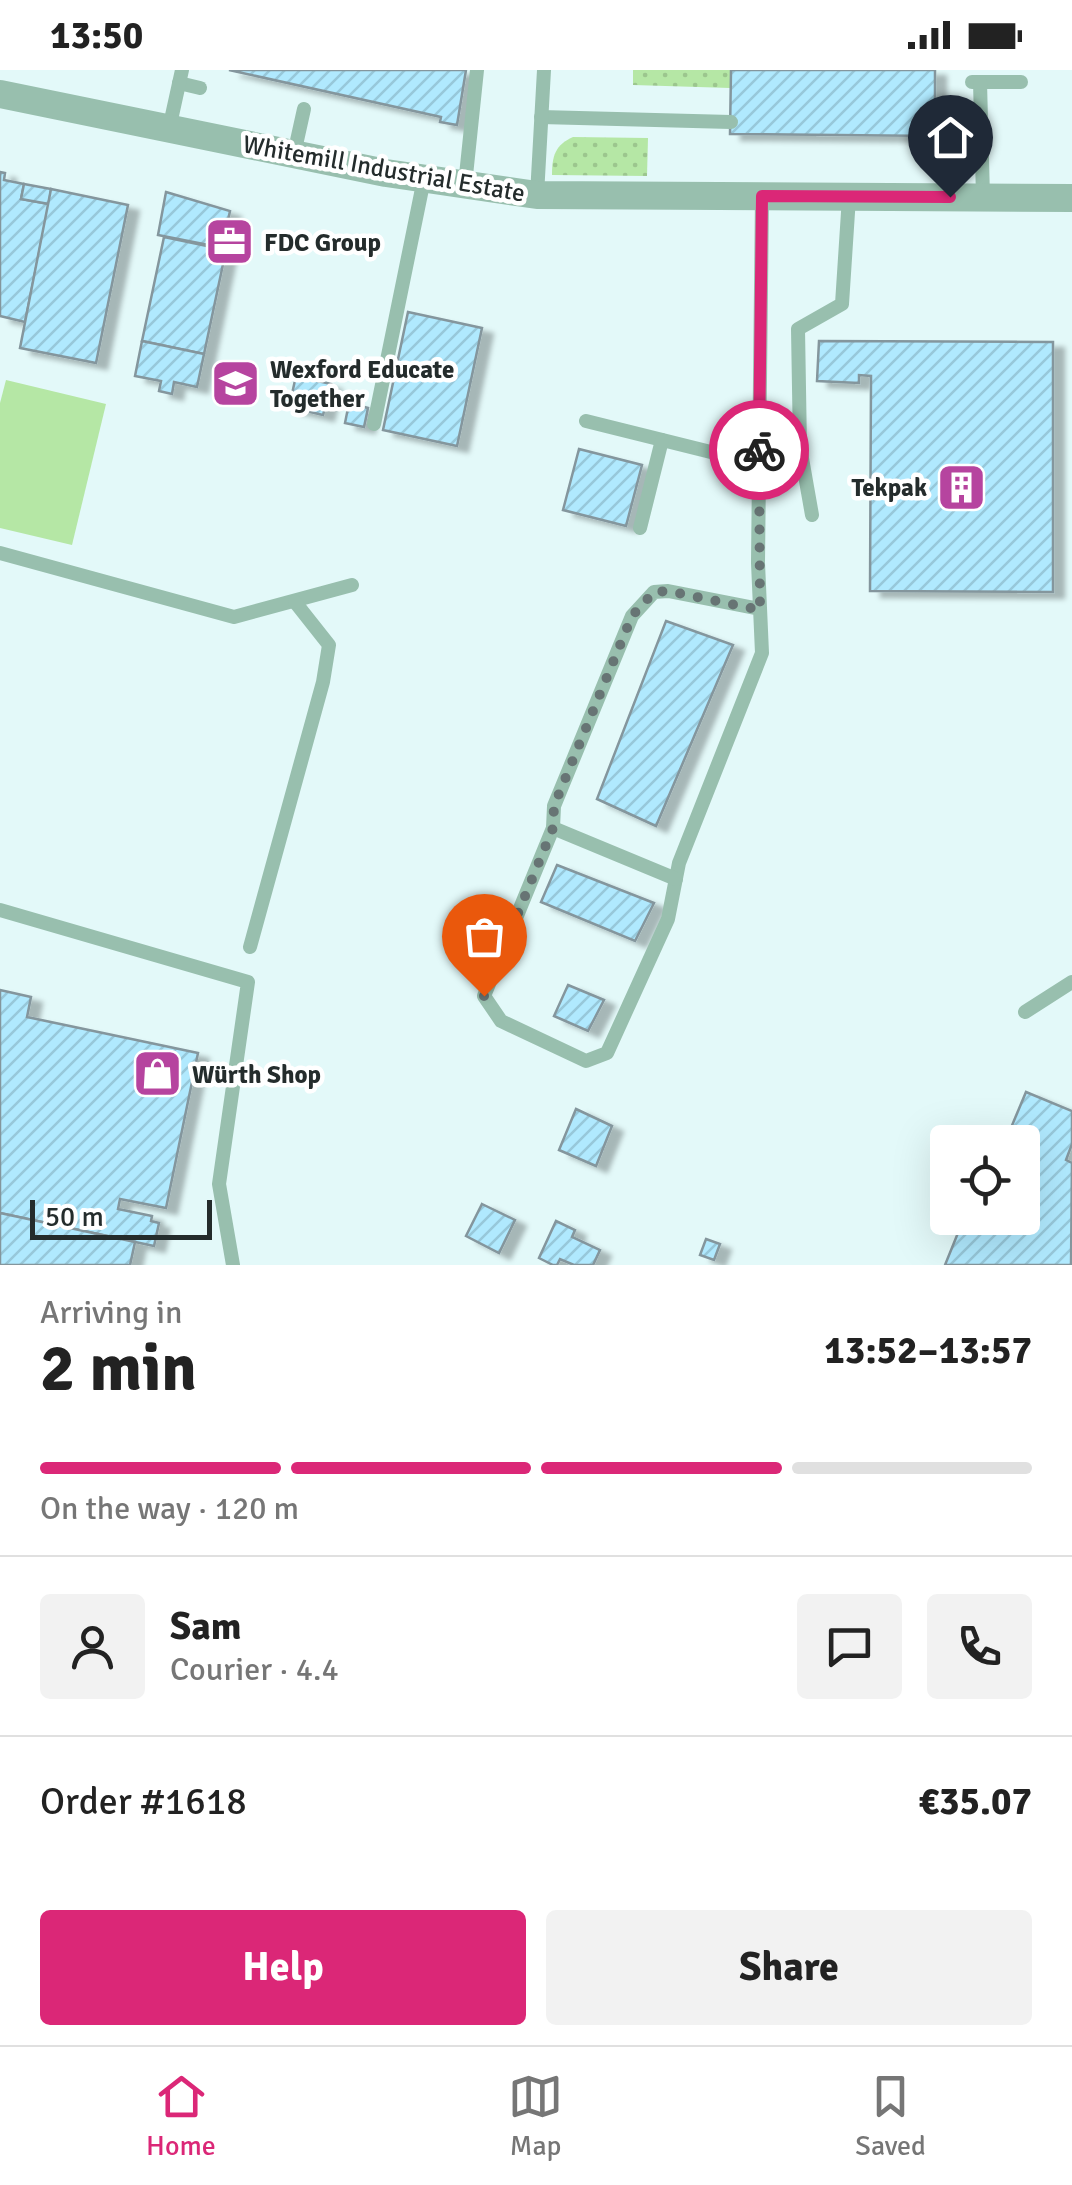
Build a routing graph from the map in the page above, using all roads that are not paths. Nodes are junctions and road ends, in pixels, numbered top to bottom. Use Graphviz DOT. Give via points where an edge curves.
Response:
graph roads {
  1 [pos="477,70"];
  2 [pos="544,70"];
  3 [pos="180,76"];
  4 [pos="1021,82"];
  5 [pos="200,88"];
  6 [pos="0,94"];
  7 [pos="304,109"];
  8 [pos="541,117"];
  9 [pos="730,122"];
  10 [pos="170,128"];
  11 [pos="294,154"];
  12 [pos="414,171"];
  13 [pos="465,185"];
  14 [pos="537,195"];
  15 [pos="762,196"];
  16 [pos="849,197"];
  17 [pos="983,197"];
  18 [pos="1072,198"];
  19 [pos="586,421"];
  20 [pos="374,424"];
  21 [pos="662,440"];
  22 [pos="759,464"];
  23 [pos="812,515"];
  24 [pos="640,528"];
  25 [pos="0,553"];
  26 [pos="352,585"];
  27 [pos="295,602"];
  28 [pos="760,610"];
  29 [pos="553,828"];
  30 [pos="676,878"];
  31 [pos="0,910"];
  32 [pos="250,947"];
  33 [pos="1072,982"];
  34 [pos="1025,1012"];
  35 [pos="234,1265"];
  1 -- 13 [label="lane"];
  2 -- 8 [label="lane"];
  3 -- 5 [label="lane"];
  3 -- 10 [label="lane"];
  4 -- 17 [label="lane" via="976,82"];
  6 -- 10 [label="street, Whitemill Industrial Estate"];
  7 -- 11 [label="lane"];
  8 -- 9 [label="lane"];
  8 -- 14 [label="lane"];
  10 -- 11 [label="street, Whitemill Industrial Estate"];
  11 -- 12 [label="street, Whitemill Industrial Estate"];
  12 -- 13 [label="street, Whitemill Industrial Estate"];
  12 -- 20 [label="lane"];
  13 -- 14 [label="street, Whitemill Industrial Estate"];
  14 -- 15 [label="street, Whitemill Industrial Estate"];
  15 -- 16 [label="street, Whitemill Industrial Estate"];
  15 -- 22 [label="lane"];
  16 -- 17 [label="street, Whitemill Industrial Estate"];
  16 -- 23 [label="lane" via="842,304 798,329 800,447"];
  17 -- 18 [label="street, Whitemill Industrial Estate"];
  19 -- 21 [label="lane"];
  21 -- 22 [label="lane"];
  21 -- 24 [label="lane"];
  22 -- 28 [label="lane"];
  25 -- 27 [label="lane" via="234,617"];
  26 -- 27 [label="lane"];
  27 -- 32 [label="lane" via="328,646"];
  28 -- 29 [label="lane" via="654,592 632,616 554,806"];
  28 -- 30 [label="lane" via="762,654"];
  29 -- 30 [label="lane"];
  29 -- 30 [label="lane" via="484,996 501,1021 586,1061 608,1053 668,919"];
  31 -- 35 [label="lane" via="248,982 218,1184"];
  33 -- 34 [label="lane"];
}
